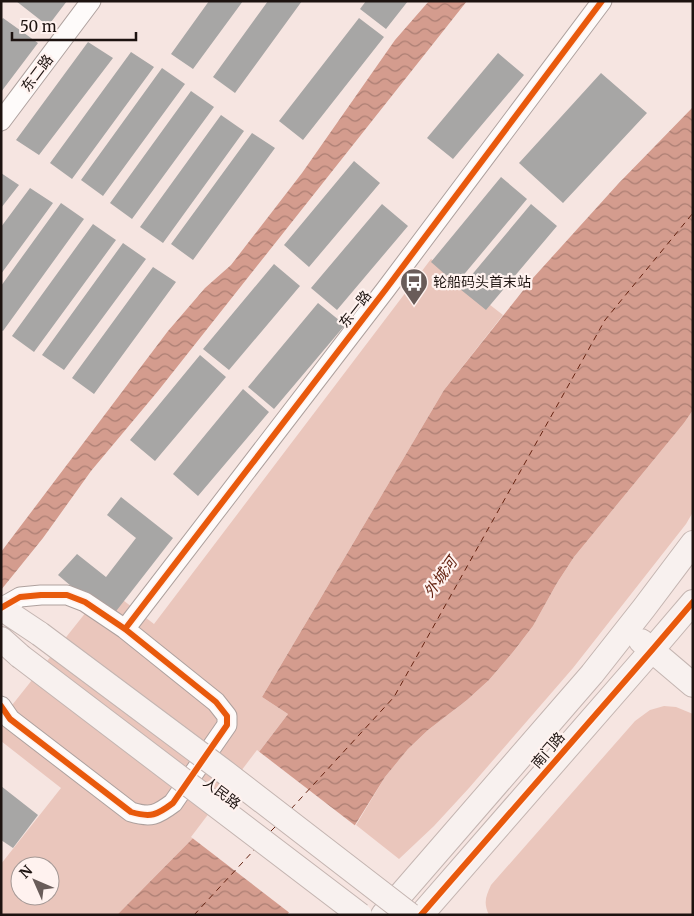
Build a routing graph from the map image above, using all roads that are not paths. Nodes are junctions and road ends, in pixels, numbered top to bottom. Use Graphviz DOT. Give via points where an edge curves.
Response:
graph roads {
  1 [pos="91,1"];
  2 [pos="602,1"];
  3 [pos="1,121"];
  4 [pos="693,543"];
  5 [pos="693,602"];
  6 [pos="1,608"];
  7 [pos="125,629"];
  8 [pos="627,630"];
  9 [pos="1,639"];
  10 [pos="652,650"];
  11 [pos="693,685"];
  12 [pos="1,706"];
  13 [pos="360,915"];
  14 [pos="383,915"];
  15 [pos="410,915"];
  16 [pos="421,915"];
  1 -- 3 [label="street, 东二路"];
  2 -- 7 [label="street, 东一路"];
  4 -- 8 [label="main road, 南门路"];
  5 -- 10 [label="main road, 南门路"];
  6 -- 7 [label="street" via="20,597 67,595 85,602"];
  6 -- 15 [label="main road, 人民路, bridge" via="40,634"];
  7 -- 12 [label="street" via="216,702 228,716 227,725 173,803 161,812 146,816 131,812 10,718"];
  8 -- 10 [label="main road"];
  8 -- 14 [label="main road, 南门路"];
  9 -- 13 [label="main road, 人民路, bridge"];
  10 -- 11 [label="main road"];
  10 -- 16 [label="main road, 南门路"];
}
